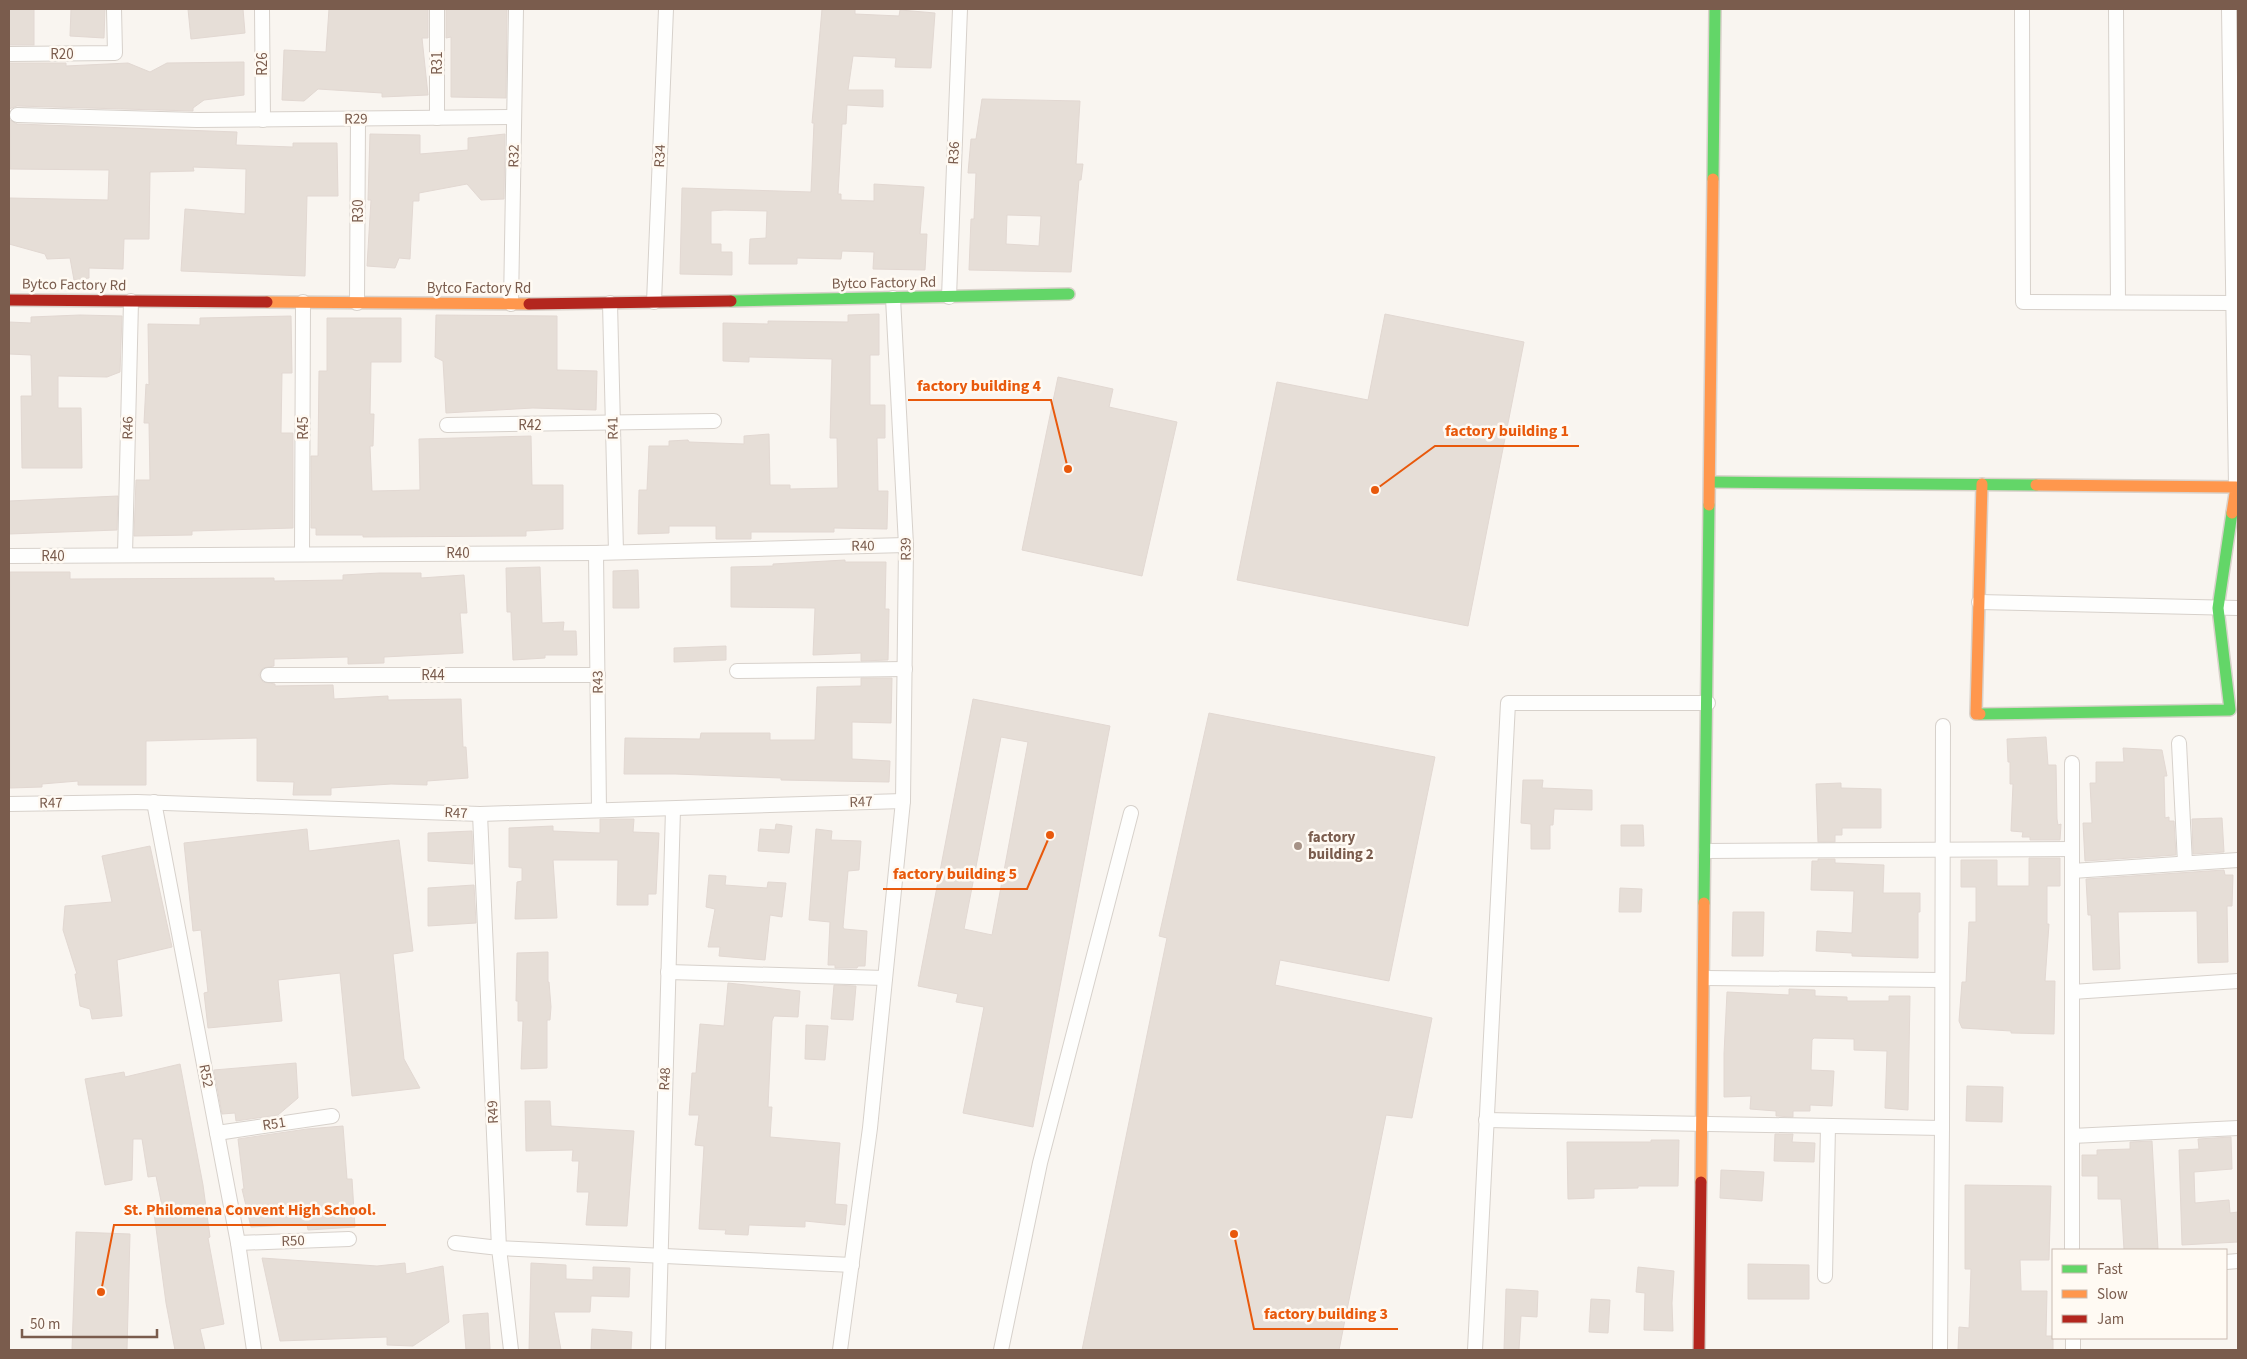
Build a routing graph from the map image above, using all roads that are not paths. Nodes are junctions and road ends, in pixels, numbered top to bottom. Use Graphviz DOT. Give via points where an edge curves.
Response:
graph roads {
  1 [pos="114,9"];
  2 [pos="262,9"];
  3 [pos="437,9"];
  4 [pos="516,9"];
  5 [pos="666,9"];
  6 [pos="960,9"];
  7 [pos="1715,9"];
  8 [pos="2022,9"];
  9 [pos="2116,9"];
  10 [pos="2229,9"];
  11 [pos="9,54"];
  12 [pos="17,115"];
  13 [pos="514,117"];
  14 [pos="437,118"];
  15 [pos="358,119"];
  16 [pos="263,120"];
  17 [pos="2235,143"];
  18 [pos="1069,294"];
  19 [pos="949,297"];
  20 [pos="893,298"];
  21 [pos="9,300"];
  22 [pos="131,301"];
  23 [pos="303,302"];
  24 [pos="357,302"];
  25 [pos="654,302"];
  26 [pos="2118,302"];
  27 [pos="610,303"];
  28 [pos="2233,303"];
  29 [pos="511,304"];
  30 [pos="2236,356"];
  31 [pos="714,421"];
  32 [pos="612,424"];
  33 [pos="447,425"];
  34 [pos="1710,482"];
  35 [pos="1982,484"];
  36 [pos="2237,485"];
  37 [pos="906,545"];
  38 [pos="616,552"];
  39 [pos="596,553"];
  40 [pos="302,554"];
  41 [pos="125,555"];
  42 [pos="9,556"];
  43 [pos="1979,602"];
  44 [pos="2218,608"];
  45 [pos="2238,608"];
  46 [pos="905,669"];
  47 [pos="737,671"];
  48 [pos="268,675"];
  49 [pos="598,675"];
  50 [pos="1708,703"];
  51 [pos="1943,726"];
  52 [pos="2179,743"];
  53 [pos="2072,763"];
  54 [pos="903,801"];
  55 [pos="154,802"];
  56 [pos="9,804"];
  57 [pos="673,808"];
  58 [pos="599,810"];
  59 [pos="1131,813"];
  60 [pos="480,814"];
  61 [pos="2071,849"];
  62 [pos="1942,850"];
  63 [pos="1706,851"];
  64 [pos="2238,860"];
  65 [pos="2185,863"];
  66 [pos="2072,871"];
  67 [pos="668,972"];
  68 [pos="885,978"];
  69 [pos="1705,978"];
  70 [pos="1942,980"];
  71 [pos="2238,981"];
  72 [pos="2072,992"];
  73 [pos="332,1116"];
  74 [pos="1486,1120"];
  75 [pos="1702,1123"];
  76 [pos="1828,1126"];
  77 [pos="1942,1128"];
  78 [pos="2238,1128"];
  79 [pos="217,1133"];
  80 [pos="2072,1136"];
  81 [pos="349,1239"];
  82 [pos="238,1243"];
  83 [pos="455,1243"];
  84 [pos="499,1248"];
  85 [pos="2072,1249"];
  86 [pos="660,1255"];
  87 [pos="852,1265"];
  88 [pos="1825,1276"];
  89 [pos="254,1350"];
  90 [pos="511,1350"];
  91 [pos="658,1350"];
  92 [pos="840,1350"];
  93 [pos="1001,1350"];
  94 [pos="1475,1350"];
  95 [pos="1699,1350"];
  96 [pos="1940,1350"];
  1 -- 11 [label="street, R20" via="114,53"];
  2 -- 16 [label="street, R26"];
  3 -- 14 [label="street, R31"];
  4 -- 13 [label="street, R32"];
  5 -- 25 [label="street, R34"];
  6 -- 19 [label="street, R36"];
  7 -- 34 [label="street"];
  8 -- 26 [label="street" via="2023,302"];
  9 -- 26 [label="street"];
  10 -- 17 [label="street"];
  12 -- 16 [label="street, R29"];
  13 -- 14 [label="street, R29"];
  13 -- 29 [label="street, R32"];
  14 -- 15 [label="street, R29"];
  15 -- 16 [label="street, R29"];
  15 -- 24 [label="street, R30"];
  17 -- 28 [label="street"];
  18 -- 19 [label="street, Bytco Factory Rd"];
  19 -- 20 [label="street, Bytco Factory Rd"];
  20 -- 25 [label="street, Bytco Factory Rd"];
  20 -- 37 [label="street, R39"];
  21 -- 22 [label="street, Bytco Factory Rd"];
  22 -- 23 [label="street, Bytco Factory Rd"];
  22 -- 41 [label="street, R46"];
  23 -- 24 [label="street, Bytco Factory Rd"];
  23 -- 40 [label="street, R45"];
  24 -- 29 [label="street, Bytco Factory Rd"];
  25 -- 27 [label="street, Bytco Factory Rd"];
  26 -- 28 [label="street"];
  27 -- 29 [label="street, Bytco Factory Rd"];
  27 -- 32 [label="street, R41"];
  28 -- 30 [label="street"];
  30 -- 36 [label="street"];
  31 -- 32 [label="street, R42"];
  32 -- 33 [label="street, R42"];
  32 -- 38 [label="street, R41"];
  34 -- 35 [label="street"];
  34 -- 50 [label="street"];
  35 -- 36 [label="street"];
  35 -- 43 [label="street"];
  36 -- 44 [label="street"];
  37 -- 38 [label="street, R40"];
  37 -- 46 [label="street, R39"];
  38 -- 39 [label="street, R40"];
  39 -- 40 [label="street, R40"];
  39 -- 49 [label="street, R43"];
  40 -- 41 [label="street, R40"];
  41 -- 42 [label="street, R40"];
  43 -- 44 [label="street"];
  43 -- 44 [label="street" via="1976,714 2230,710"];
  44 -- 45 [label="street"];
  46 -- 47 [label="street"];
  46 -- 54 [label="street, R39"];
  48 -- 49 [label="street, R44"];
  49 -- 58 [label="street, R43"];
  50 -- 63 [label="street"];
  50 -- 74 [label="street" via="1508,702"];
  51 -- 62 [label="street"];
  52 -- 65 [label="street"];
  53 -- 61 [label="street"];
  54 -- 57 [label="street, R47"];
  54 -- 68 [label="street, R39"];
  55 -- 56 [label="street, R47"];
  55 -- 60 [label="street, R47"];
  55 -- 79 [label="street, R52"];
  57 -- 58 [label="street, R47"];
  57 -- 67 [label="street, R48"];
  58 -- 60 [label="street, R47"];
  59 -- 93 [label="street" via="1040,1164"];
  60 -- 84 [label="street, R49"];
  61 -- 62 [label="street"];
  61 -- 66 [label="street"];
  62 -- 63 [label="street"];
  62 -- 70 [label="street"];
  63 -- 69 [label="street"];
  64 -- 65 [label="street"];
  65 -- 66 [label="street"];
  66 -- 72 [label="street"];
  67 -- 68 [label="street"];
  67 -- 86 [label="street, R48"];
  68 -- 87 [label="street, R39"];
  69 -- 70 [label="street"];
  69 -- 75 [label="street"];
  70 -- 77 [label="street"];
  71 -- 72 [label="street"];
  72 -- 80 [label="street"];
  73 -- 79 [label="street, R51"];
  74 -- 75 [label="street"];
  74 -- 94 [label="street"];
  75 -- 76 [label="street"];
  75 -- 95 [label="street"];
  76 -- 77 [label="street"];
  76 -- 88 [label="street"];
  77 -- 96 [label="street"];
  78 -- 80 [label="street"];
  79 -- 82 [label="street, R52"];
  80 -- 85 [label="street"];
  81 -- 82 [label="street, R50"];
  82 -- 89 [label="street, R52"];
  83 -- 84 [label="street"];
  84 -- 86 [label="street"];
  84 -- 90 [label="street, R49"];
  86 -- 87 [label="street"];
  86 -- 91 [label="street, R48"];
  87 -- 92 [label="street, R39"];
}
